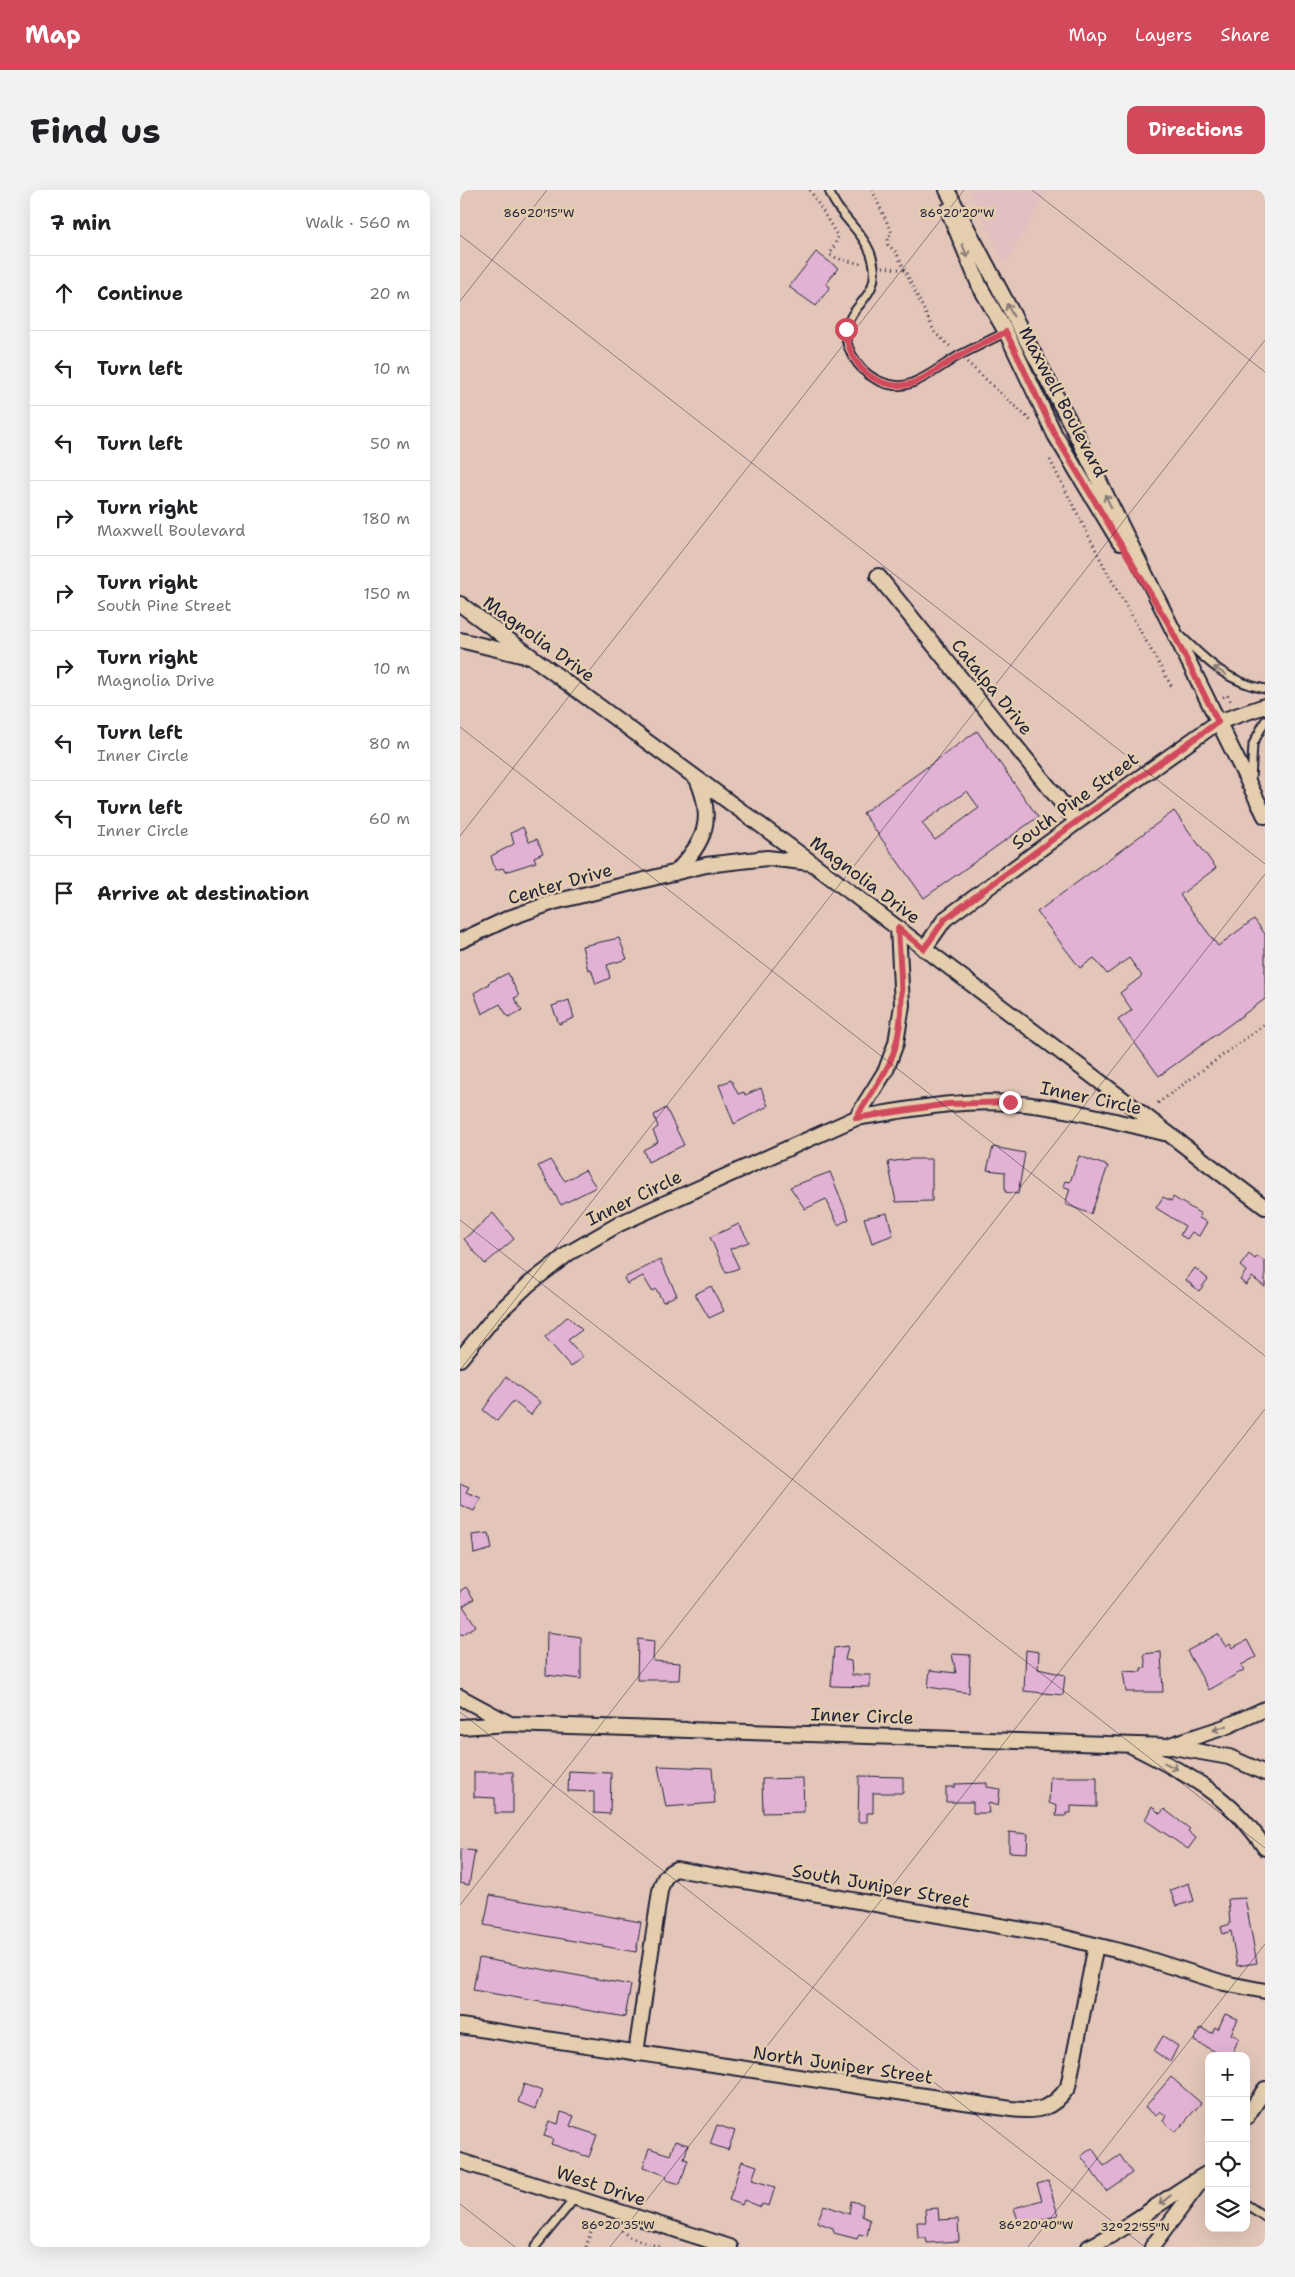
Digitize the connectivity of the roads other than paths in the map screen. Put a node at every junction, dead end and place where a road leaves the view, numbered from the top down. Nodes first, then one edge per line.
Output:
1 (829, 190) edge
2 (940, 190) edge
3 (946, 190) edge
4 (1006, 332) junction
5 (878, 576) dead end
6 (461, 605) edge
7 (1168, 623) junction
8 (460, 640) edge
9 (536, 659) junction
10 (1265, 689) edge
11 (1265, 706) edge
12 (1218, 722) junction
13 (1265, 722) edge
14 (697, 778) junction
15 (1250, 786) junction
16 (1265, 816) edge
17 (1076, 822) junction
18 (812, 863) junction
19 (675, 874) junction
20 (898, 928) junction
21 (460, 941) edge
22 (924, 949) junction
23 (856, 1118) junction
24 (1169, 1134) junction
25 (1265, 1207) edge
26 (460, 1359) edge
27 (460, 1697) edge
28 (1265, 1709) edge
29 (510, 1724) junction
30 (460, 1727) edge
31 (1127, 1744) junction
32 (1167, 1746) junction
33 (1265, 1773) edge
34 (1265, 1848) edge
35 (1096, 1945) junction
36 (1265, 1991) edge
37 (460, 2026) edge
38 (636, 2053) junction
39 (1265, 2089) edge
40 (1250, 2112) edge
41 (460, 2161) edge
42 (1205, 2176) edge
43 (1205, 2178) edge
44 (575, 2198) junction
45 (1250, 2207) edge
46 (1265, 2217) edge
47 (724, 2246) edge
48 (535, 2247) edge
49 (1089, 2247) edge
50 (1152, 2247) edge

1 - 4 lane
2 -> 4 street, Maxwell Boulevard
7 -> 3 street, Maxwell Boulevard
4 - 7 street, Maxwell Boulevard
5 - 17 street, Catalpa Drive
6 - 9 street, Magnolia Drive
10 -> 7 lane
7 - 12 street, Maxwell Boulevard
8 - 9 street
9 - 14 street, Magnolia Drive
11 - 12 street, South Pine Street
12 - 15 street, Maxwell Boulevard
12 - 17 street, South Pine Street
13 - 15 lane
14 - 18 street, Magnolia Drive
14 - 19 street
15 - 16 street, Maxwell Boulevard
17 - 22 street, South Pine Street
18 - 19 street, Center Drive
18 - 20 street, Magnolia Drive
19 - 21 street, Center Drive
20 - 22 street, Magnolia Drive
20 - 23 street
22 - 24 street, Magnolia Drive
23 - 24 street, Inner Circle
23 - 26 street, Inner Circle
24 - 25 street, Magnolia Drive
27 - 29 street, Inner Circle
28 -> 32 street
29 - 30 street
29 - 31 street, Inner Circle
31 - 32 street, Inner Circle
31 -> 34 street
32 - 33 street, Inner Circle
35 - 36 street, South Juniper Street
35 - 38 street, North Juniper Street
35 - 38 street, South Juniper Street
37 - 38 street, North Juniper Street
39 - 40 street
41 - 44 street, West Drive
42 -> 49 street
43 - 50 street
44 - 47 street, West Drive
44 - 48 lane
45 - 46 lane

